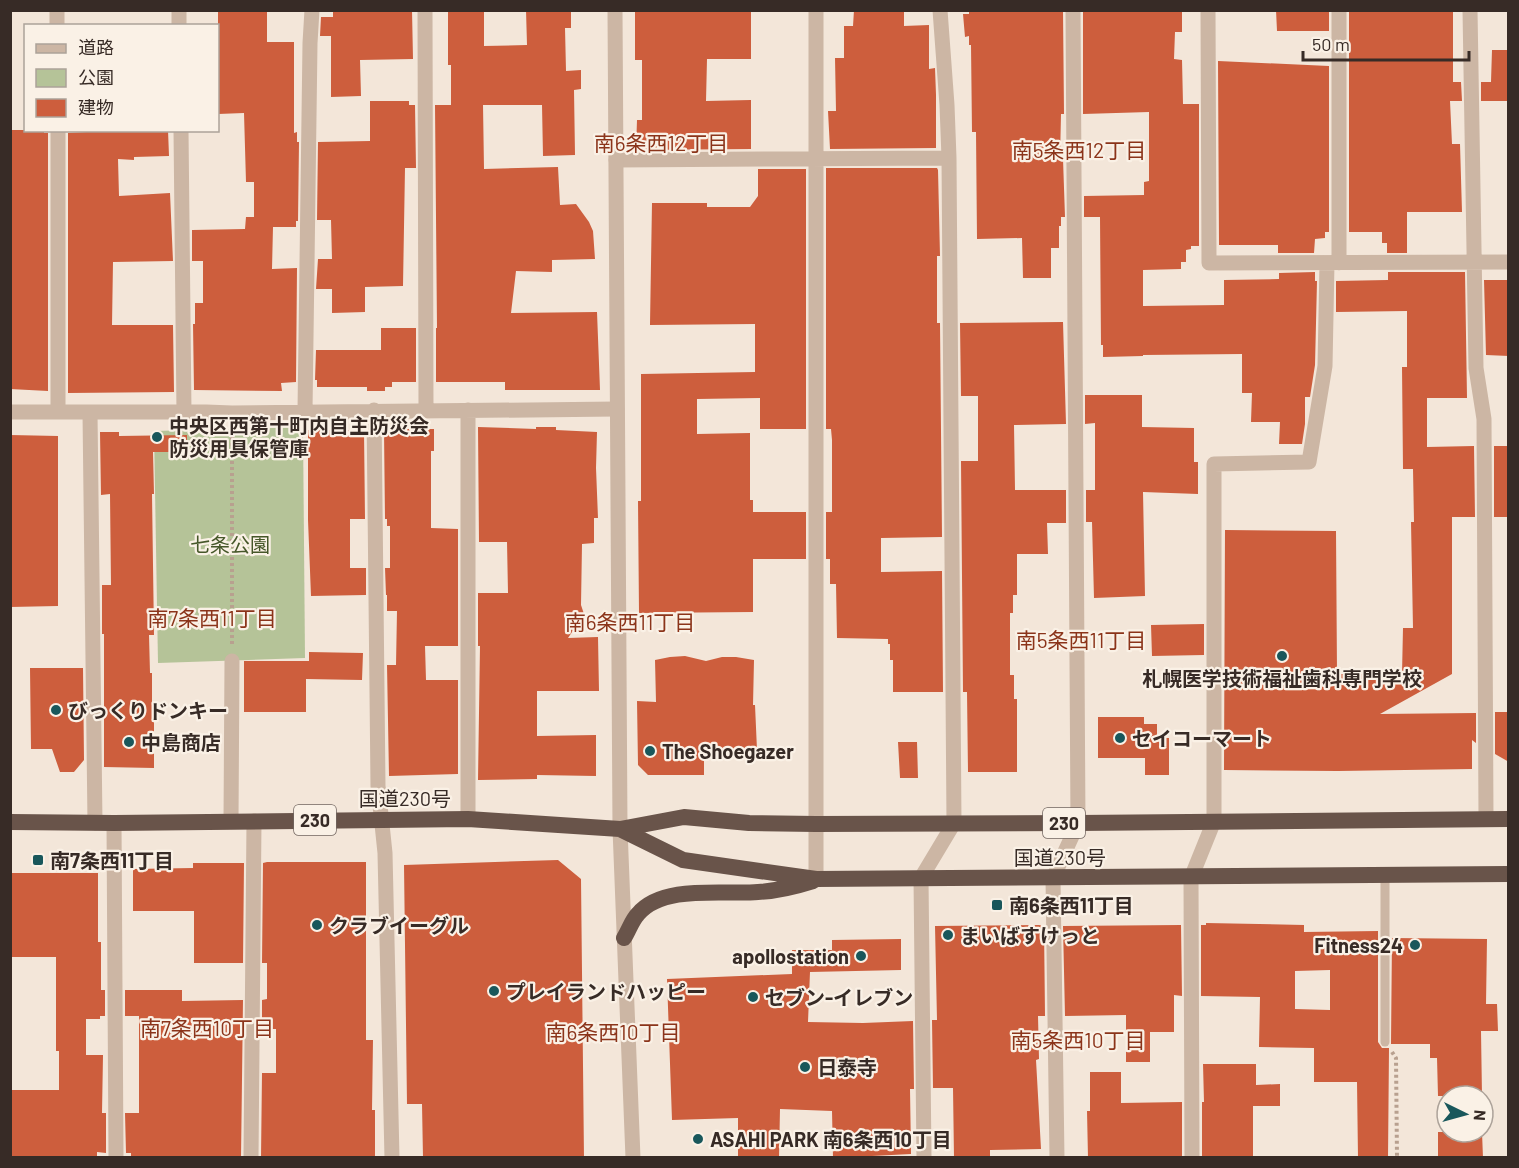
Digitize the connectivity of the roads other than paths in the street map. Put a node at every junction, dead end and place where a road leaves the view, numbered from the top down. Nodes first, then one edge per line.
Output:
1 (312, 10) edge
2 (425, 10) edge
3 (615, 10) edge
4 (816, 10) edge
5 (940, 10) edge
6 (1073, 10) edge
7 (1208, 10) edge
8 (1339, 10) edge
9 (1470, 10) edge
10 (58, 132) edge
11 (181, 132) edge
12 (949, 158) junction
13 (816, 159) junction
14 (616, 160) junction
15 (1475, 262) junction
16 (1509, 262) edge
17 (1333, 263) junction
18 (618, 409) junction
19 (426, 410) junction
20 (468, 410) junction
21 (305, 411) junction
22 (375, 411) junction
23 (10, 412) edge
24 (58, 412) junction
25 (184, 412) junction
26 (90, 413) junction
27 (231, 661) road end
28 (381, 819) junction
29 (468, 819) junction
30 (1486, 819) junction
31 (1509, 819) edge
32 (254, 820) junction
33 (231, 821) junction
34 (1214, 821) junction
35 (10, 822) edge
36 (95, 824) junction
37 (114, 824) junction
38 (816, 824) junction
39 (954, 824) junction
40 (1078, 824) junction
41 (620, 830) junction
42 (1509, 874) edge
43 (1385, 876) junction
44 (921, 878) junction
45 (1053, 878) junction
46 (1191, 878) junction
47 (816, 879) junction
48 (624, 938) junction
49 (1385, 1042) road end
50 (116, 1158) edge
51 (250, 1158) edge
52 (392, 1158) edge
53 (633, 1158) edge
54 (924, 1158) edge
55 (1057, 1158) edge
56 (1192, 1158) edge

1 - 21 street
2 - 19 street
3 - 14 street
4 - 13 street
5 - 12 street
6 - 40 street
7 - 17 street
8 - 17 street
9 - 15 street
10 - 24 street
11 - 25 street
12 - 13 street
12 - 39 street
13 - 14 street
13 - 38 street
14 - 18 street
15 - 16 street
15 - 17 street
15 - 30 street
17 - 34 street
18 - 20 street
18 - 41 street
19 - 20 street
19 - 22 street
20 - 29 street
21 - 22 street
21 - 25 street
22 - 28 street
23 - 24 street
24 - 26 street
25 - 26 street
26 - 36 street
27 - 33 street
28 - 29 highway, 国道230号 / 230
28 - 32 highway, 国道230号 / 230
28 - 52 street
29 - 41 highway, 国道230号 / 230
30 - 31 highway, 国道230号 / 230
30 - 34 highway, 国道230号 / 230
32 - 33 highway, 国道230号 / 230
32 - 51 street
33 - 37 highway, 国道230号 / 230
34 - 40 highway, 国道230号 / 230
34 - 46 street
35 - 36 highway, 国道230号 / 230
36 - 37 highway, 国道230号 / 230
37 - 50 street
38 - 39 highway, 国道230号 / 230
38 - 41 highway, 国道230号 / 230
38 - 47 street
39 - 40 highway, 国道230号 / 230
39 - 44 street
40 - 45 street
41 - 47 highway, 国道230号 / 230
41 - 48 street
42 - 43 highway, 国道230号 / 230
43 - 46 highway, 国道230号 / 230
43 - 49 lane
44 - 45 highway, 国道230号 / 230
44 - 47 highway, 国道230号 / 230
44 - 54 street
45 - 46 highway, 国道230号 / 230
45 - 55 street
46 - 56 street
47 - 48 highway
48 - 53 street

